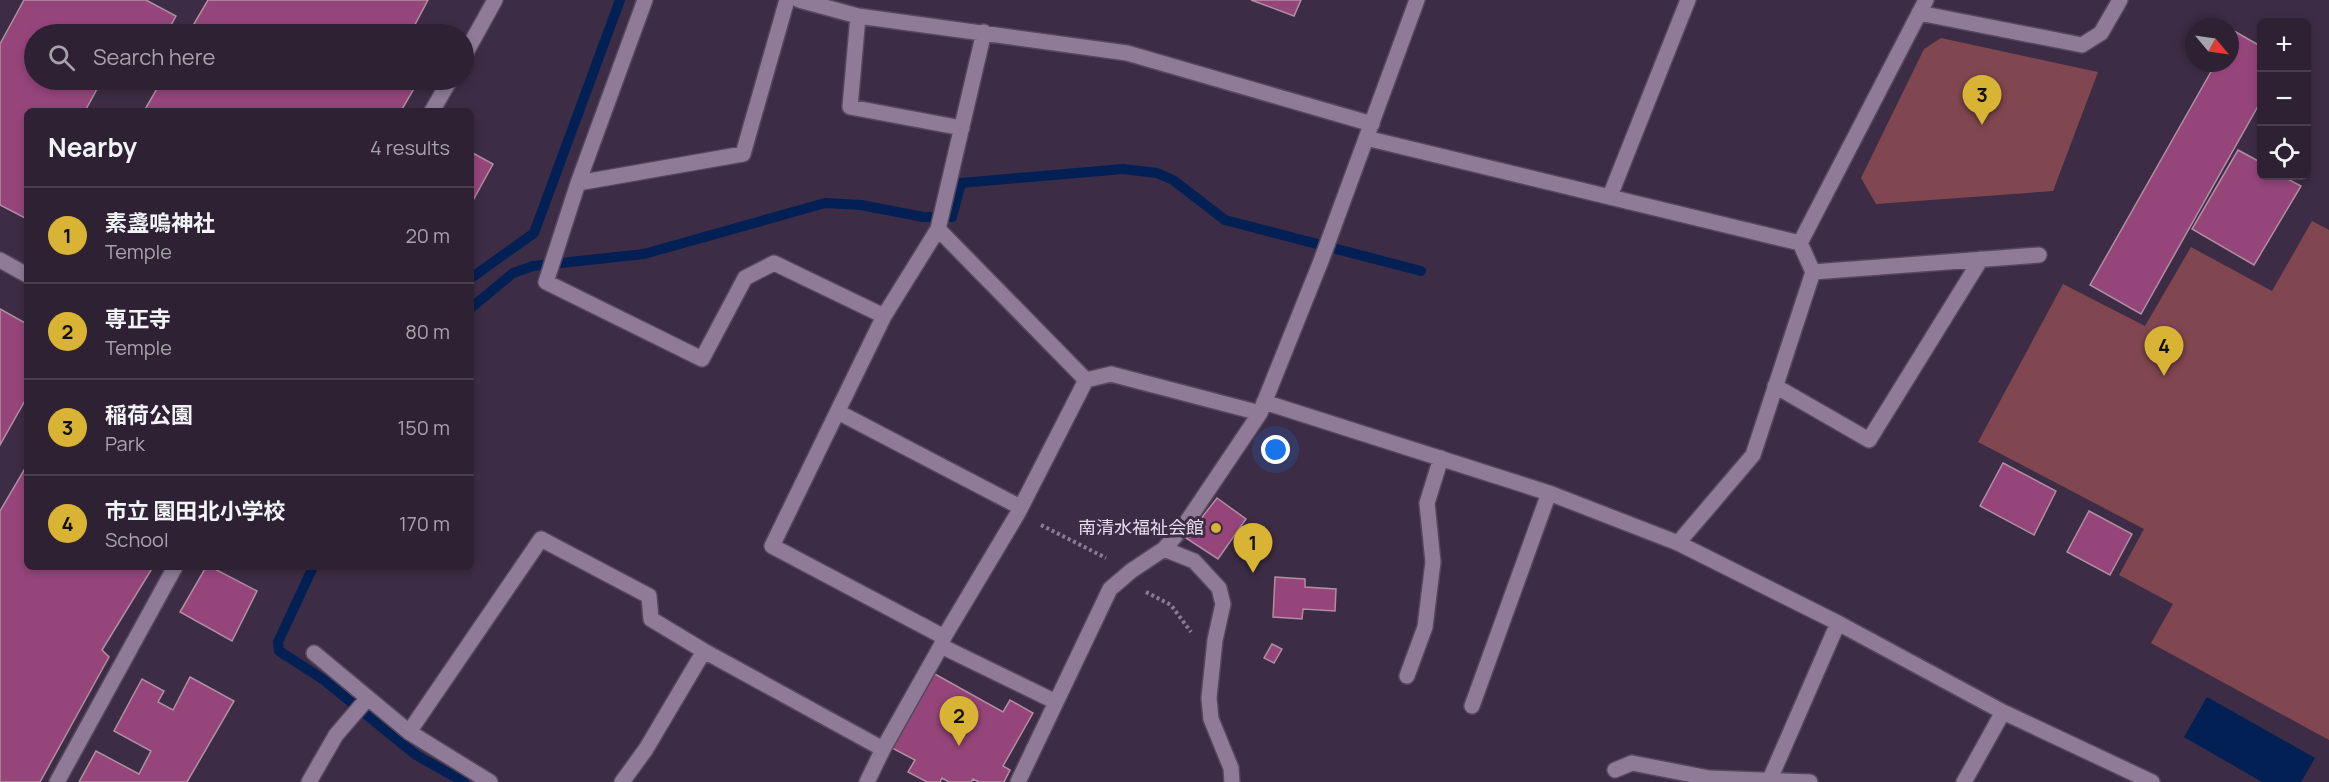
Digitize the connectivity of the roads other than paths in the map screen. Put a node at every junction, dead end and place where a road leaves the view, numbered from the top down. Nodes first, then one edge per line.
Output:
1 (495, 0) edge
2 (645, 0) edge
3 (787, 0) edge
4 (799, 0) edge
5 (1417, 0) edge
6 (1688, 0) edge
7 (2120, 0) edge
8 (1923, 6) edge
9 (858, 16) junction
10 (984, 32) junction
11 (474, 38) edge
12 (444, 90) edge
13 (434, 108) edge
14 (962, 128) junction
15 (1369, 131) junction
16 (578, 183) junction
17 (1610, 196) junction
18 (938, 229) junction
19 (1800, 243) junction
20 (2039, 255) dead end
21 (1981, 259) junction
22 (0, 260) edge
23 (1814, 272) junction
24 (24, 273) edge
25 (884, 316) junction
26 (1086, 380) junction
27 (1775, 386) junction
28 (1262, 408) junction
29 (838, 412) junction
30 (1441, 458) junction
31 (1549, 493) junction
32 (1019, 510) junction
33 (1678, 543) junction
34 (1164, 549) junction
35 (173, 570) edge
36 (1838, 623) junction
37 (943, 641) junction
38 (704, 651) junction
39 (314, 653) dead end
40 (1407, 676) dead end
41 (365, 701) junction
42 (1056, 702) junction
43 (1472, 706) dead end
44 (2003, 712) junction
45 (409, 732) junction
46 (883, 749) junction
47 (1615, 770) dead end
48 (1770, 779) junction
49 (1708, 780) edge
50 (485, 781) edge
51 (57, 782) edge
52 (309, 782) edge
53 (622, 782) edge
54 (867, 782) edge
55 (1018, 782) edge
56 (1232, 782) edge
57 (1810, 782) edge
58 (1964, 782) edge
59 (2152, 782) edge

1 - 11 street
2 - 16 street
3 - 16 street
4 - 9 street
5 - 15 street
6 - 17 street
7 - 8 street
8 - 19 street
9 - 10 street
9 - 14 street
10 - 14 street
10 - 15 street
12 - 13 street
14 - 18 street
15 - 17 street
15 - 28 street
16 - 25 street
17 - 19 street
18 - 25 street
18 - 26 street
19 - 23 street
20 - 21 street
21 - 23 street
21 - 27 street
22 - 24 street
23 - 27 street
25 - 29 street
26 - 28 street
26 - 32 street
27 - 33 street
28 - 30 street
28 - 34 street
29 - 32 street
29 - 37 street
30 - 31 street
30 - 40 street
31 - 33 street
31 - 43 street
32 - 37 street
33 - 36 street
34 - 42 street
34 - 56 street
35 - 51 street
36 - 44 street
36 - 48 street
37 - 42 street
37 - 46 street
38 - 45 street
38 - 46 street
38 - 53 street
39 - 41 street
41 - 45 street
41 - 52 street
42 - 55 street
44 - 58 street
44 - 59 street
45 - 50 street
46 - 54 street
47 - 49 street
48 - 49 street
48 - 57 street

